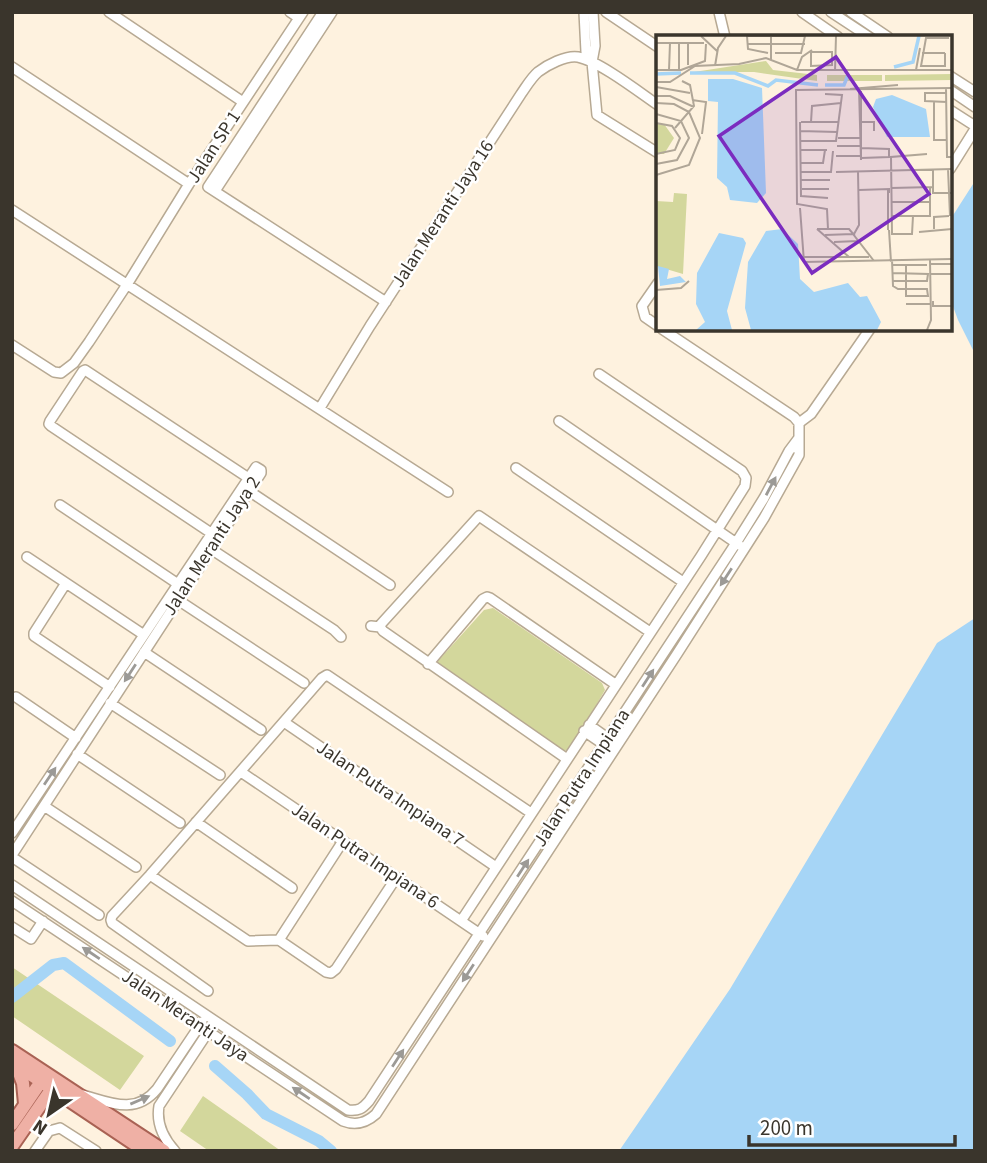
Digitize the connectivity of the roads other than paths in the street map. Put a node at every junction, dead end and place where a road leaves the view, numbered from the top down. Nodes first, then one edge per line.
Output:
1 (108, 12) edge
2 (290, 12) edge
3 (323, 12) edge
4 (332, 12) edge
5 (584, 12) edge
6 (593, 12) edge
7 (606, 12) edge
8 (719, 12) edge
9 (802, 12) edge
10 (831, 12) edge
11 (851, 12) edge
12 (301, 15) edge
13 (725, 35) edge
14 (835, 35) edge
15 (866, 35) edge
16 (885, 35) edge
17 (656, 46) edge
18 (592, 62) junction
19 (12, 68) edge
20 (952, 77) edge
21 (952, 91) edge
22 (975, 92) edge
23 (243, 102) junction
24 (656, 104) edge
25 (975, 107) edge
26 (952, 111) edge
27 (975, 128) edge
28 (656, 152) edge
29 (952, 166) edge
30 (189, 184) junction
31 (212, 189) junction
32 (12, 210) edge
33 (128, 283) junction
34 (656, 286) edge
35 (386, 302) junction
36 (656, 325) edge
37 (665, 331) edge
38 (869, 331) edge
39 (12, 345) edge
40 (599, 374) dead end
41 (320, 408) junction
42 (559, 421) dead end
43 (799, 423) junction
44 (798, 439) junction
45 (516, 468) dead end
46 (247, 477) junction
47 (249, 491) junction
48 (448, 492) dead end
49 (60, 505) dead end
50 (717, 529) junction
51 (211, 533) junction
52 (740, 546) junction
53 (211, 549) junction
54 (27, 557) dead end
55 (683, 582) junction
56 (66, 583) junction
57 (178, 584) junction
58 (390, 585) dead end
59 (177, 600) junction
60 (157, 624) junction
61 (650, 632) junction
62 (337, 633) dead end
63 (144, 635) junction
64 (144, 652) junction
65 (428, 664) junction
66 (304, 683) dead end
67 (615, 684) junction
68 (110, 687) junction
69 (16, 697) dead end
70 (110, 703) junction
71 (284, 722) junction
72 (91, 725) junction
73 (587, 728) junction
74 (261, 730) dead end
75 (76, 738) junction
76 (606, 741) junction
77 (615, 748) junction
78 (77, 754) junction
79 (567, 758) junction
80 (241, 772) junction
81 (220, 775) dead end
82 (44, 806) junction
83 (531, 813) junction
84 (21, 820) junction
85 (196, 822) junction
86 (180, 823) dead end
87 (30, 826) junction
88 (12, 833) edge
89 (343, 841) junction
90 (12, 856) edge
91 (136, 867) dead end
92 (496, 867) junction
93 (150, 875) junction
94 (396, 878) junction
95 (12, 884) edge
96 (292, 888) dead end
97 (12, 901) edge
98 (99, 915) dead end
99 (43, 921) junction
100 (461, 921) junction
101 (12, 927) edge
102 (480, 933) junction
103 (279, 940) junction
104 (489, 940) junction
105 (208, 991) dead end
106 (211, 1019) junction
107 (204, 1028) junction
108 (12, 1051) edge
109 (14, 1063) edge
110 (49, 1081) junction
111 (75, 1098) junction
112 (31, 1108) junction
113 (356, 1110) joint
114 (360, 1123) joint
115 (12, 1124) edge
116 (12, 1146) edge
117 (92, 1150) edge
118 (36, 1151) edge
119 (145, 1151) edge
120 (164, 1151) edge
121 (175, 1151) edge

1 - 23 street
2 - 12 street
3 - 31 street
4 - 31 street
5 - 18 street
6 - 18 street
7 - 17 street
8 - 13 street
9 - 14 street
10 - 15 street
11 - 16 street
12 - 23 street, Jalan SP 1
18 - 24 street
18 - 28 street
18 - 35 street, Jalan Meranti Jaya 16
19 - 30 street
20 - 22 street
21 - 25 street
23 - 30 street, Jalan SP 1
26 - 27 street
27 - 29 street
30 - 33 street, Jalan SP 1
31 - 35 street
32 - 33 street
33 - 39 street, Jalan SP 1
33 - 41 street
34 - 36 street
35 - 41 street, Jalan Meranti Jaya 16
37 - 43 street
38 - 43 street
40 - 50 street
41 - 48 street
42 - 50 street
43 - 44 street
52 -> 44 street, Jalan Putra Impiana
44 - 52 street, Jalan Putra Impiana
45 - 55 street
46 - 47 street, Jalan Meranti Jaya 2
46 - 51 street, Jalan Meranti Jaya 2
46 - 51 street
47 - 53 street, Jalan Meranti Jaya 2
47 - 58 street
49 - 57 street
50 - 52 street
50 - 55 street
51 - 57 street, Jalan Meranti Jaya 2
76 -> 52 street, Jalan Putra Impiana
52 -> 77 street, Jalan Putra Impiana
53 - 59 street, Jalan Meranti Jaya 2
53 - 62 street
54 - 56 street
55 - 61 street
56 - 63 street
56 - 68 street
57 - 60 street, Jalan Meranti Jaya 2
59 - 60 street, Jalan Meranti Jaya 2
59 - 66 street
60 - 63 street, Jalan Meranti Jaya 2
60 - 64 street, Jalan Meranti Jaya 2
61 - 65 street
61 - 67 street
63 - 68 street, Jalan Meranti Jaya 2
64 -> 70 street, Jalan Meranti Jaya 2
64 - 74 street
65 - 67 street
65 - 79 street
67 - 73 street
68 - 72 street, Jalan Meranti Jaya 2
69 - 75 street
70 - 72 street, Jalan Meranti Jaya 2
70 - 81 street
71 - 80 street
71 - 83 street
71 - 92 street, Jalan Putra Impiana 7
72 - 75 street, Jalan Meranti Jaya 2
72 - 78 street, Jalan Meranti Jaya 2
73 - 76 street
73 - 79 street
84 -> 75 street, Jalan Meranti Jaya 2
76 - 77 street
102 -> 76 street, Jalan Putra Impiana
77 - 104 street, Jalan Putra Impiana
78 - 82 street, Jalan Meranti Jaya 2
78 - 86 street
79 - 83 street
80 - 85 street
80 - 89 street, Jalan Putra Impiana 6
82 - 87 street, Jalan Meranti Jaya 2
82 - 91 street
83 - 92 street
84 - 87 street
84 - 88 street, Jalan Meranti Jaya 2
85 - 93 street
85 - 96 street
87 - 90 street, Jalan Meranti Jaya 2
89 - 94 street, Jalan Putra Impiana 6
89 - 103 street
90 - 98 street
92 - 100 street
93 - 103 street
93 - 105 street
94 - 100 street, Jalan Putra Impiana 6
94 - 103 street
95 - 106 street, Jalan Meranti Jaya
97 - 99 street, Jalan Meranti Jaya
99 - 101 street
107 -> 99 street, Jalan Meranti Jaya
100 - 102 street, Jalan Putra Impiana 6
102 - 104 street, Jalan Putra Impiana 6
113 -> 102 street, Jalan Putra Impiana
104 -> 114 street, Jalan Putra Impiana
106 - 107 street
106 - 113 street, Jalan Meranti Jaya
111 -> 107 street
114 -> 107 street, Jalan Meranti Jaya
107 - 121 street
108 - 110 main road
109 - 110 main road
109 - 112 main road
110 - 111 main road
110 - 112 main road
111 - 112 main road
111 - 119 main road
111 - 120 main road
112 - 115 main road
112 - 116 main road
117 - 118 street

